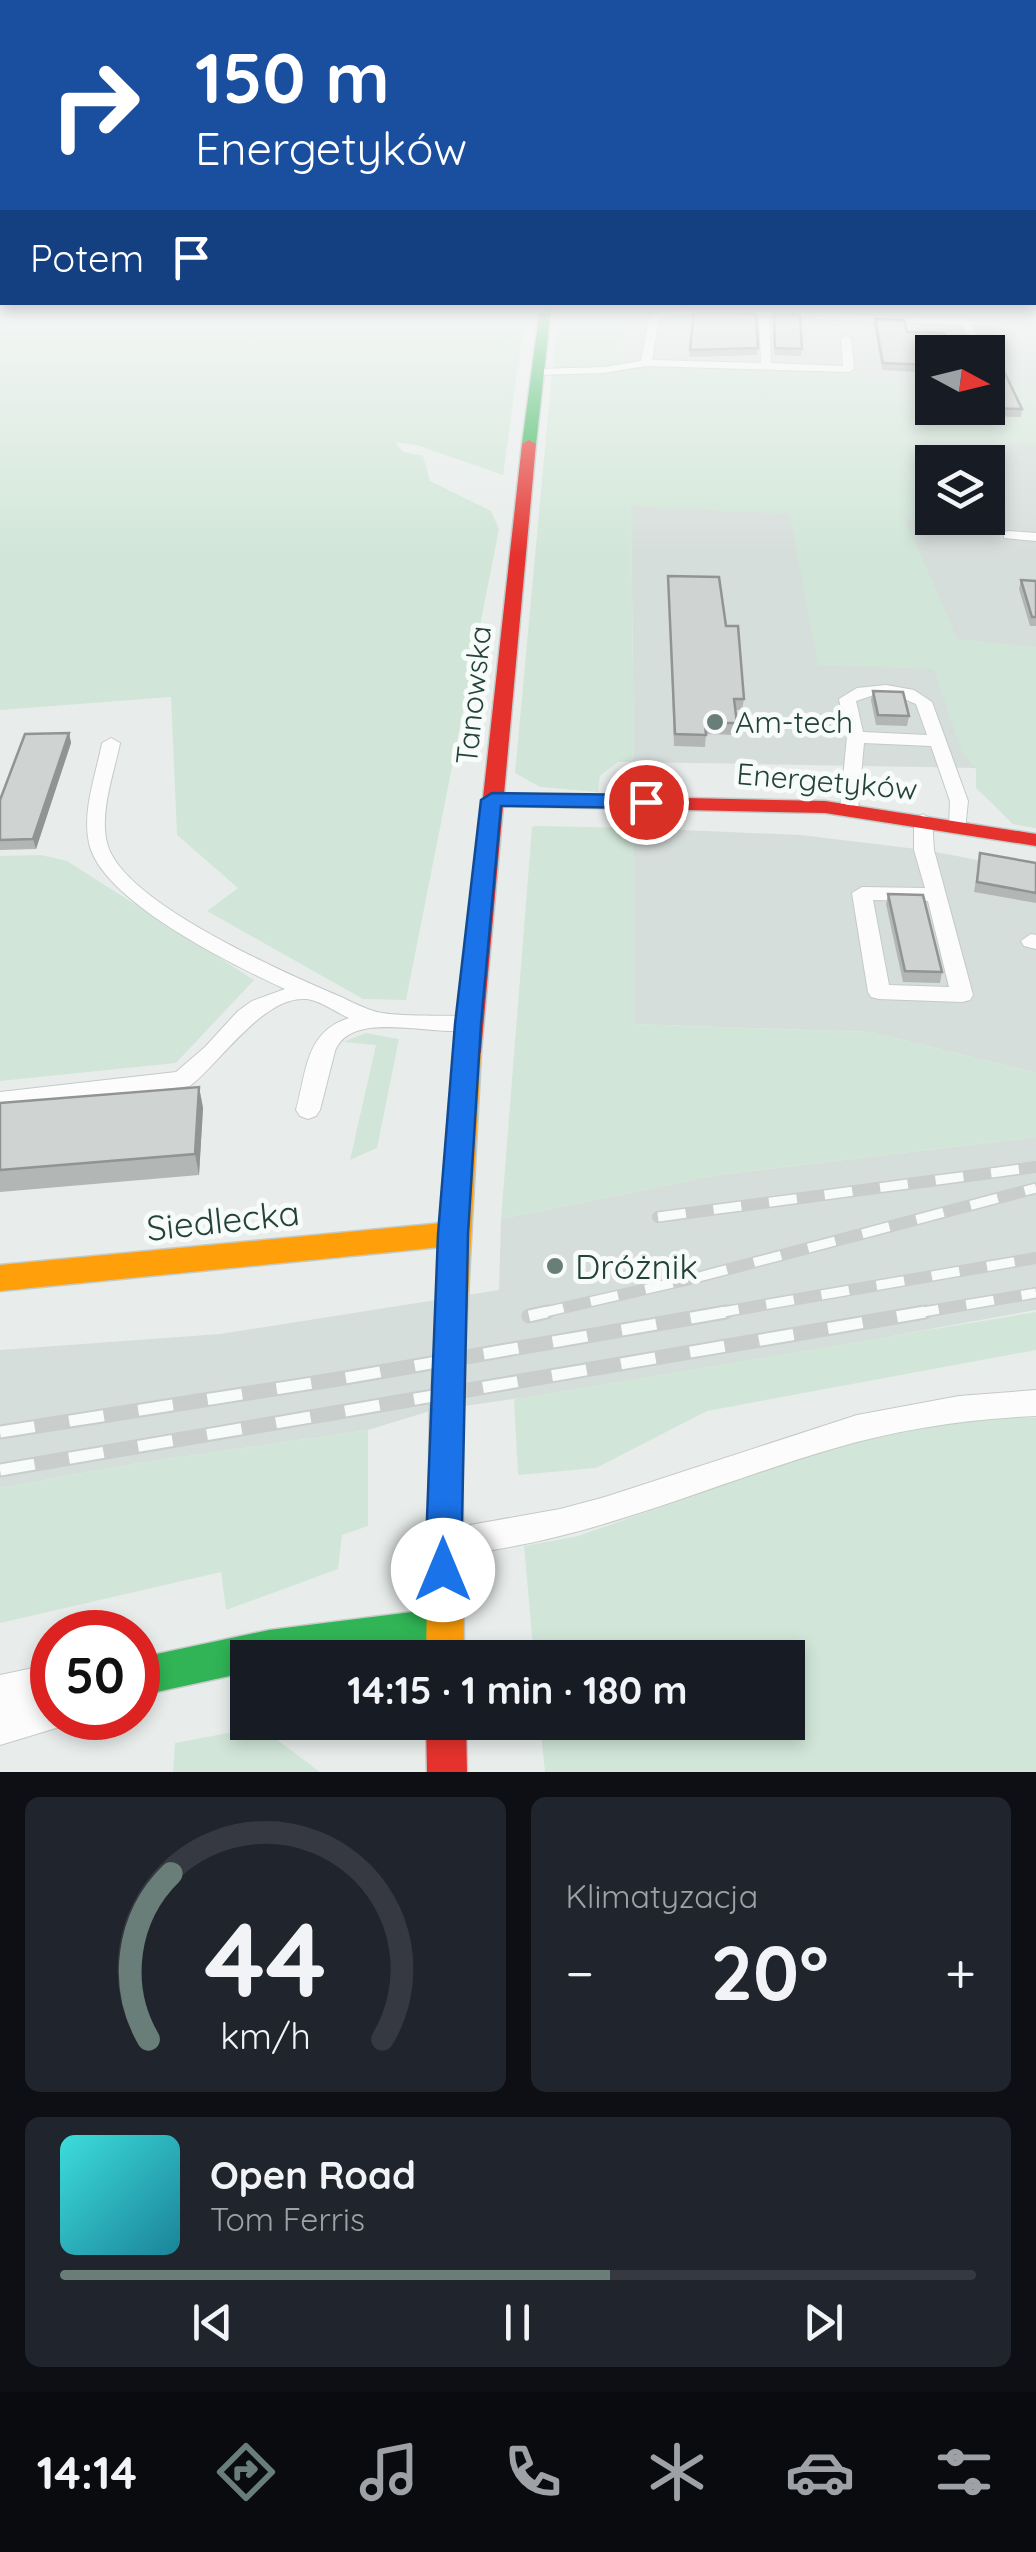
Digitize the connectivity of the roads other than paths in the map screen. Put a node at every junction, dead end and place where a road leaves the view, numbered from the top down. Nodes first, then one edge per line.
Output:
1 (536, 391) edge
2 (1009, 535) dead end
3 (1036, 536) edge
4 (856, 738) junction
5 (938, 741) junction
6 (111, 744) dead end
7 (492, 800) junction
8 (849, 809) junction
9 (923, 820) junction
10 (958, 826) junction
11 (1036, 840) edge
12 (937, 894) junction
13 (308, 992) junction
14 (380, 1021) junction
15 (468, 1024) junction
16 (0, 1101) edge
17 (308, 1110) dead end
18 (453, 1234) junction
19 (0, 1278) edge
20 (1036, 1403) edge
21 (442, 1540) junction
22 (444, 1628) junction
23 (444, 1640) edge
24 (160, 1672) edge
25 (30, 1703) edge
26 (0, 1710) edge
27 (446, 1740) edge
28 (447, 1772) edge

1 - 7 main road, Tanowska
2 - 3 lane
4 - 5 lane
4 - 5 lane
4 - 8 lane
5 - 10 lane
6 - 13 lane
7 - 8 main road, Energetyków
7 - 15 main road, Tanowska
8 - 9 main road, Energetyków
9 - 10 main road, Energetyków
9 - 12 lane
10 - 11 main road, Energetyków
12 - 12 lane
13 - 14 lane
13 - 16 lane
14 - 15 lane
14 - 17 lane
15 - 18 main road, Tanowska
18 - 19 main road, Siedlecka
18 - 21 main road, Tanowska
20 - 21 lane
21 - 22 main road, Tanowska
22 - 23 main road, Tanowska
22 - 24 main road
25 - 26 street
27 - 28 main road

